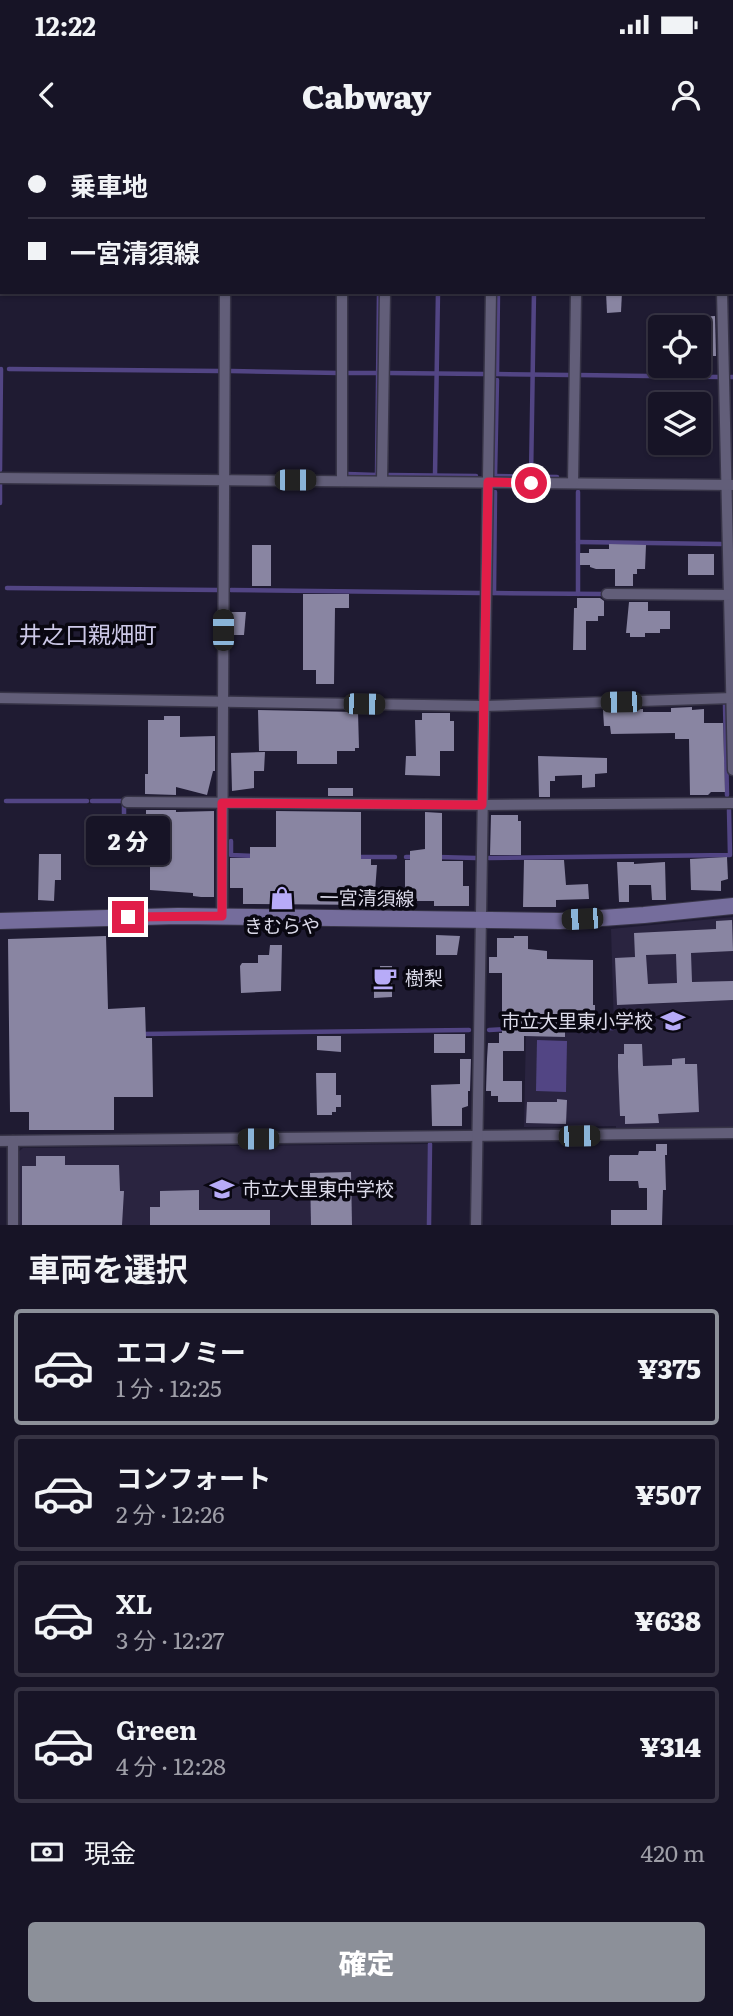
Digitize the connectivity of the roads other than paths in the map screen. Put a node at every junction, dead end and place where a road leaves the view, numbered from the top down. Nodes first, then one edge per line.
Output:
1 (225, 294) edge
2 (342, 294) edge
3 (385, 294) edge
4 (491, 294) edge
5 (576, 294) edge
6 (722, 294) edge
7 (0, 478) edge
8 (224, 480) junction
9 (342, 481) junction
10 (382, 481) junction
11 (488, 482) junction
12 (573, 483) junction
13 (730, 485) edge
14 (607, 594) dead end
15 (731, 595) edge
16 (0, 698) edge
17 (732, 698) edge
18 (223, 701) junction
19 (484, 706) junction
20 (733, 770) edge
21 (127, 802) dead end
22 (222, 803) junction
23 (733, 803) edge
24 (482, 805) junction
25 (733, 906) edge
26 (222, 916) junction
27 (0, 921) edge
28 (480, 921) junction
29 (733, 1133) edge
30 (477, 1137) junction
31 (0, 1141) edge
32 (13, 1141) junction
33 (13, 1225) edge
34 (476, 1225) edge

1 - 8 street
2 - 9 street
3 - 10 street
4 - 11 street
5 - 12 street
6 - 13 street
7 - 8 street
8 - 9 street
8 - 18 street
9 - 10 street
10 - 11 street
11 - 12 street
11 - 19 street
12 - 13 street
13 - 15 street
14 - 15 street
15 - 17 street
16 - 18 street
17 - 19 street
17 - 20 street
18 - 19 street
18 - 22 street
19 - 24 street
21 - 22 street
22 - 24 street
22 - 26 street
23 - 24 street
24 - 28 street
25 - 28 main road, 一宮清須線
26 - 27 main road, 一宮清須線
26 - 28 main road, 一宮清須線
28 - 30 street
29 - 30 street
30 - 32 street
30 - 34 street
31 - 32 street
32 - 33 street

